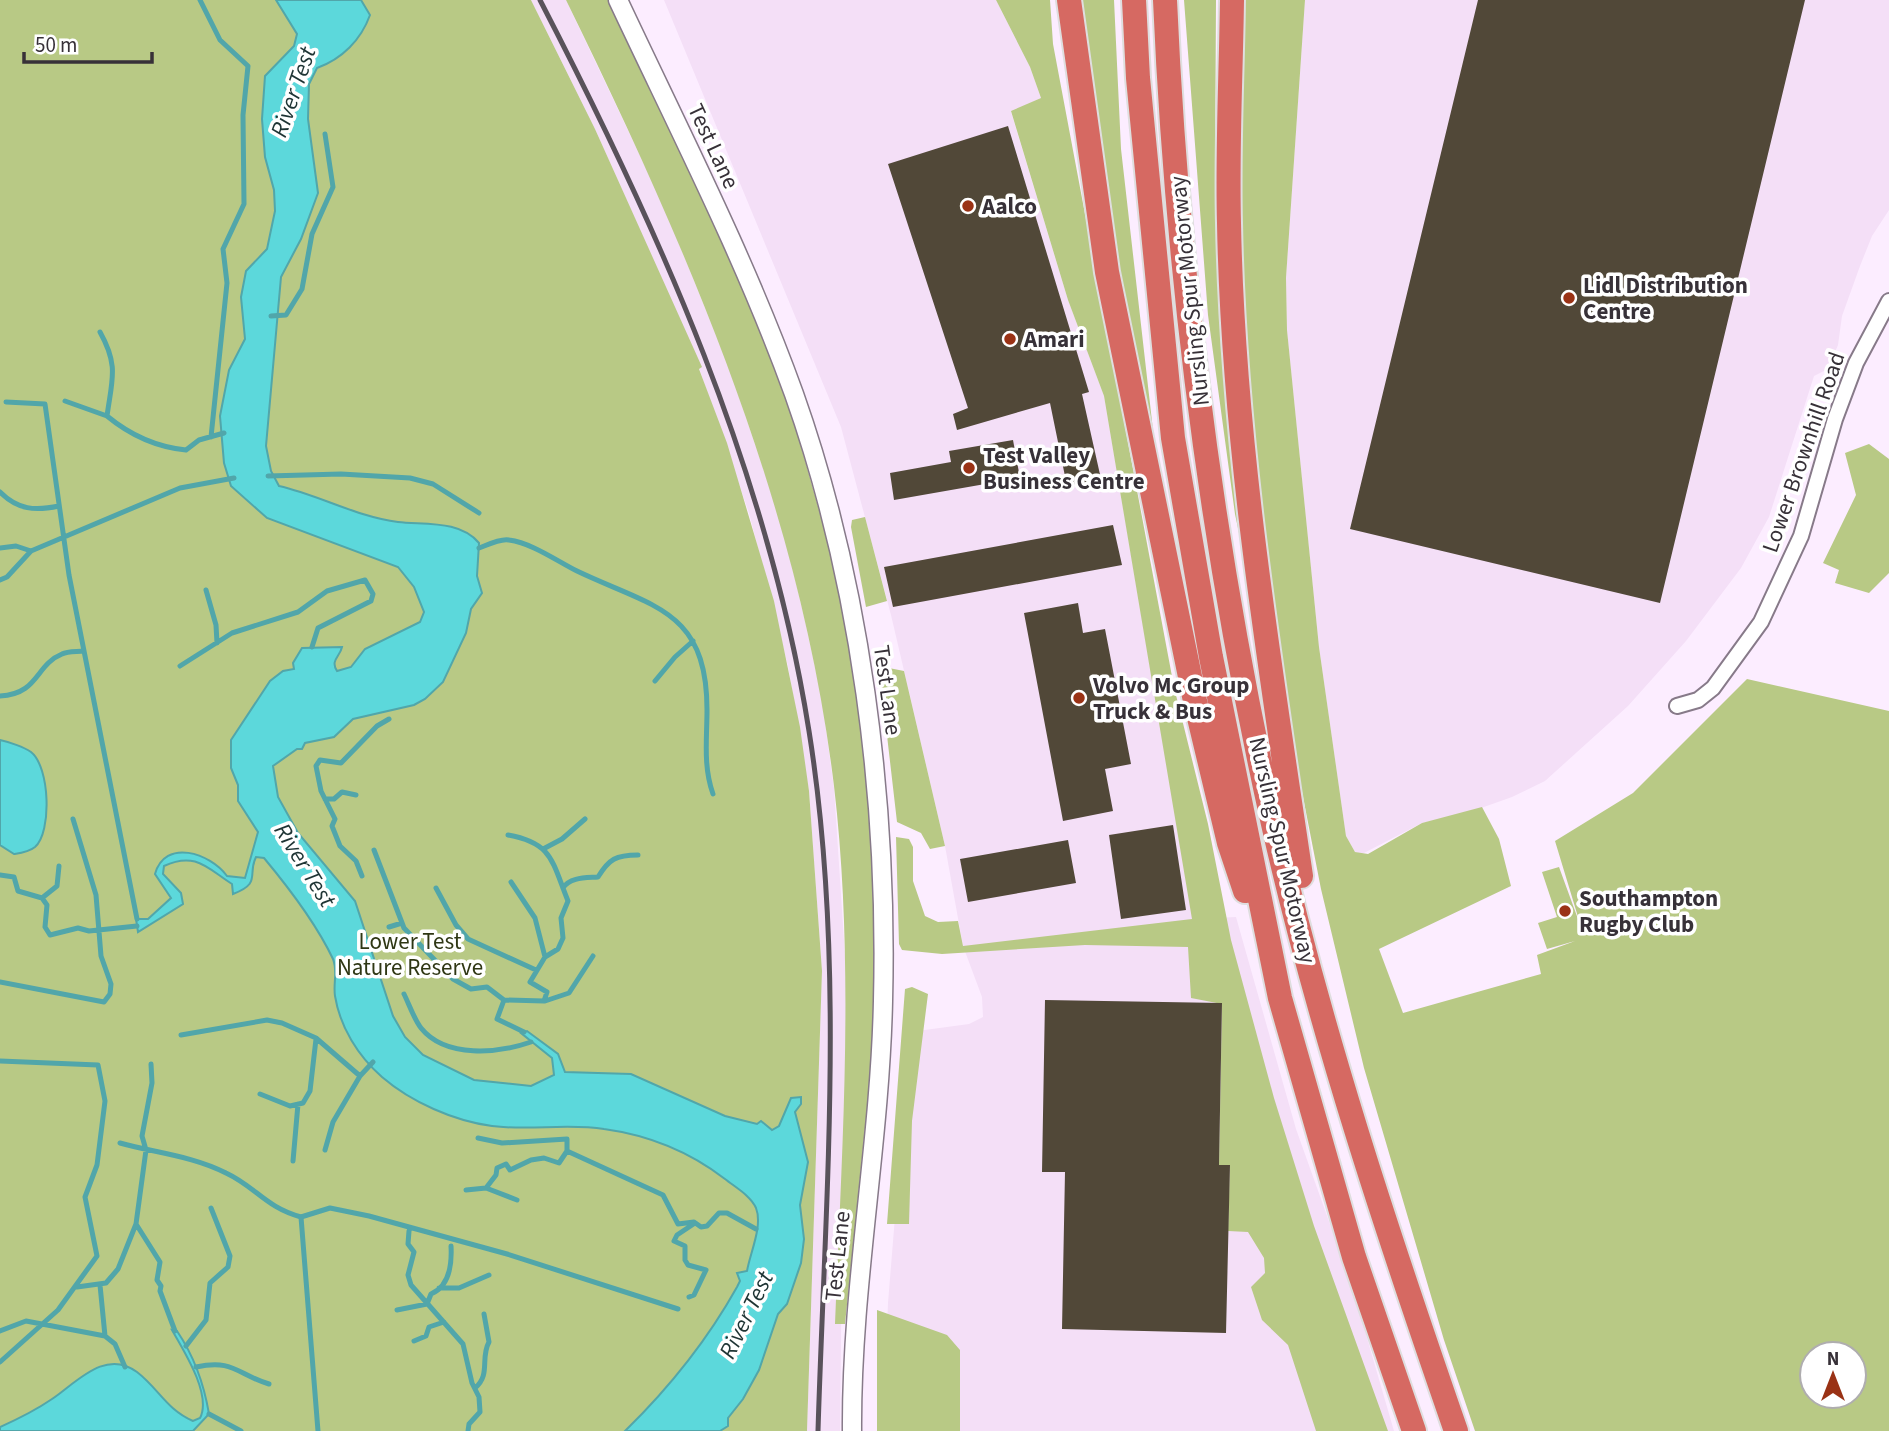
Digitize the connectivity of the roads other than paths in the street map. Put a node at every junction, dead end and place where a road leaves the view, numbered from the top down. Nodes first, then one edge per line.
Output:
1 (618, 0) edge
2 (1069, 0) edge
3 (1134, 0) edge
4 (1165, 0) edge
5 (1232, 0) edge
6 (1889, 301) edge
7 (1677, 706) dead end
8 (1318, 994) junction
9 (1280, 998) junction
10 (852, 1431) edge
11 (1414, 1431) edge
12 (1456, 1431) edge

1 - 10 street, Test Lane
2 - 9 highway
3 - 9 highway, Nursling Spur Motorway
4 - 8 highway, Nursling Spur Motorway
5 - 8 highway
6 - 7 street, Lower Brownhill Road
8 - 12 highway, Nursling Spur Motorway
9 - 11 highway, Nursling Spur Motorway

